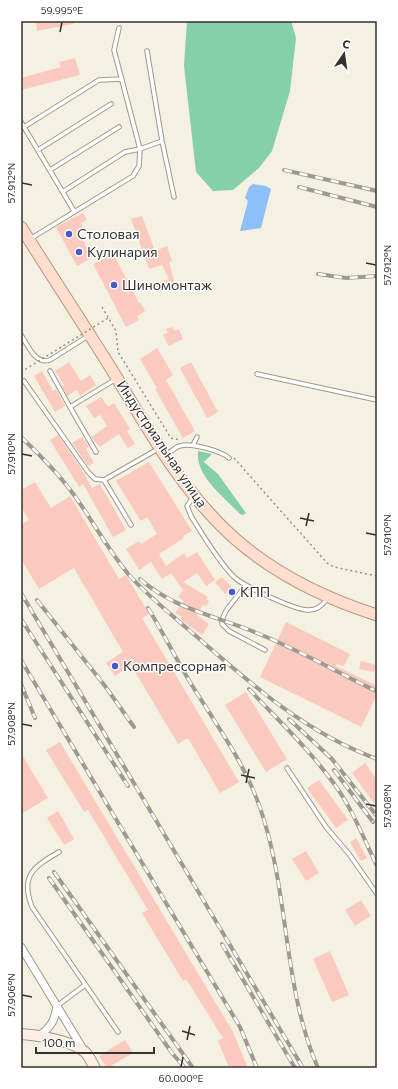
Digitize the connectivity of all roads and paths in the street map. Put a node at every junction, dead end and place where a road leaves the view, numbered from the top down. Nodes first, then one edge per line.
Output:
1 (119, 28) dead end
2 (147, 51) dead end
3 (122, 79) junction
4 (111, 104) dead end
5 (21, 122) edge
6 (24, 127) junction
7 (119, 127) dead end
8 (162, 141) junction
9 (140, 149) junction
10 (38, 150) junction
11 (50, 170) junction
12 (64, 191) junction
13 (174, 197) dead end
14 (74, 211) junction
15 (21, 227) edge
16 (29, 240) junction
17 (102, 307) dead end
18 (108, 318) junction
19 (21, 335) edge
20 (89, 335) junction
21 (50, 371) dead end
22 (21, 372) edge
23 (257, 374) dead end
24 (117, 378) junction
25 (24, 382) dead end
26 (377, 400) edge
27 (70, 407) junction
28 (197, 437) dead end
29 (193, 444) junction
30 (163, 451) junction
31 (96, 452) dead end
32 (230, 457) joint
33 (104, 480) junction
34 (194, 496) junction
35 (131, 525) dead end
36 (377, 576) edge
37 (245, 585) junction
38 (328, 598) junction
39 (377, 615) edge
40 (265, 650) dead end
41 (287, 768) dead end
42 (59, 852) dead end
43 (377, 894) edge
44 (21, 947) edge
45 (23, 957) edge
46 (85, 985) junction
47 (57, 1006) junction
48 (118, 1032) dead end
49 (21, 1034) edge
50 (40, 1035) junction
51 (84, 1052) junction
52 (95, 1068) edge

1 - 3 lane
2 - 8 lane
3 - 6 lane
3 - 9 lane
4 - 10 lane
5 - 6 lane
6 - 10 lane
7 - 11 lane
8 - 9 lane
8 - 13 lane
9 - 12 lane
9 - 14 lane
10 - 11 lane
11 - 12 lane
12 - 14 lane
14 - 16 lane
15 - 16 main road, Индустриальная улица
16 - 20 main road, Индустриальная улица
17 - 18 path
18 - 22 path, bridge
18 - 29 path
19 - 20 lane
20 - 24 main road, Индустриальная улица
21 - 27 lane
23 - 26 lane
24 - 27 lane
24 - 30 main road, Индустриальная улица
25 - 33 lane
27 - 31 lane
28 - 29 lane
29 - 30 lane
29 - 32 lane
30 - 33 lane
30 - 34 main road, Индустриальная улица
32 - 36 path
33 - 35 lane
34 - 37 lane
34 - 38 main road, Индустриальная улица
37 - 38 lane
37 - 40 lane
38 - 39 main road, Индустриальная улица
41 - 43 lane
42 - 46 lane
44 - 45 street
45 - 47 street
46 - 47 lane
46 - 48 lane
47 - 50 street
47 - 51 street
49 - 50 main road
50 - 51 main road
51 - 52 main road

